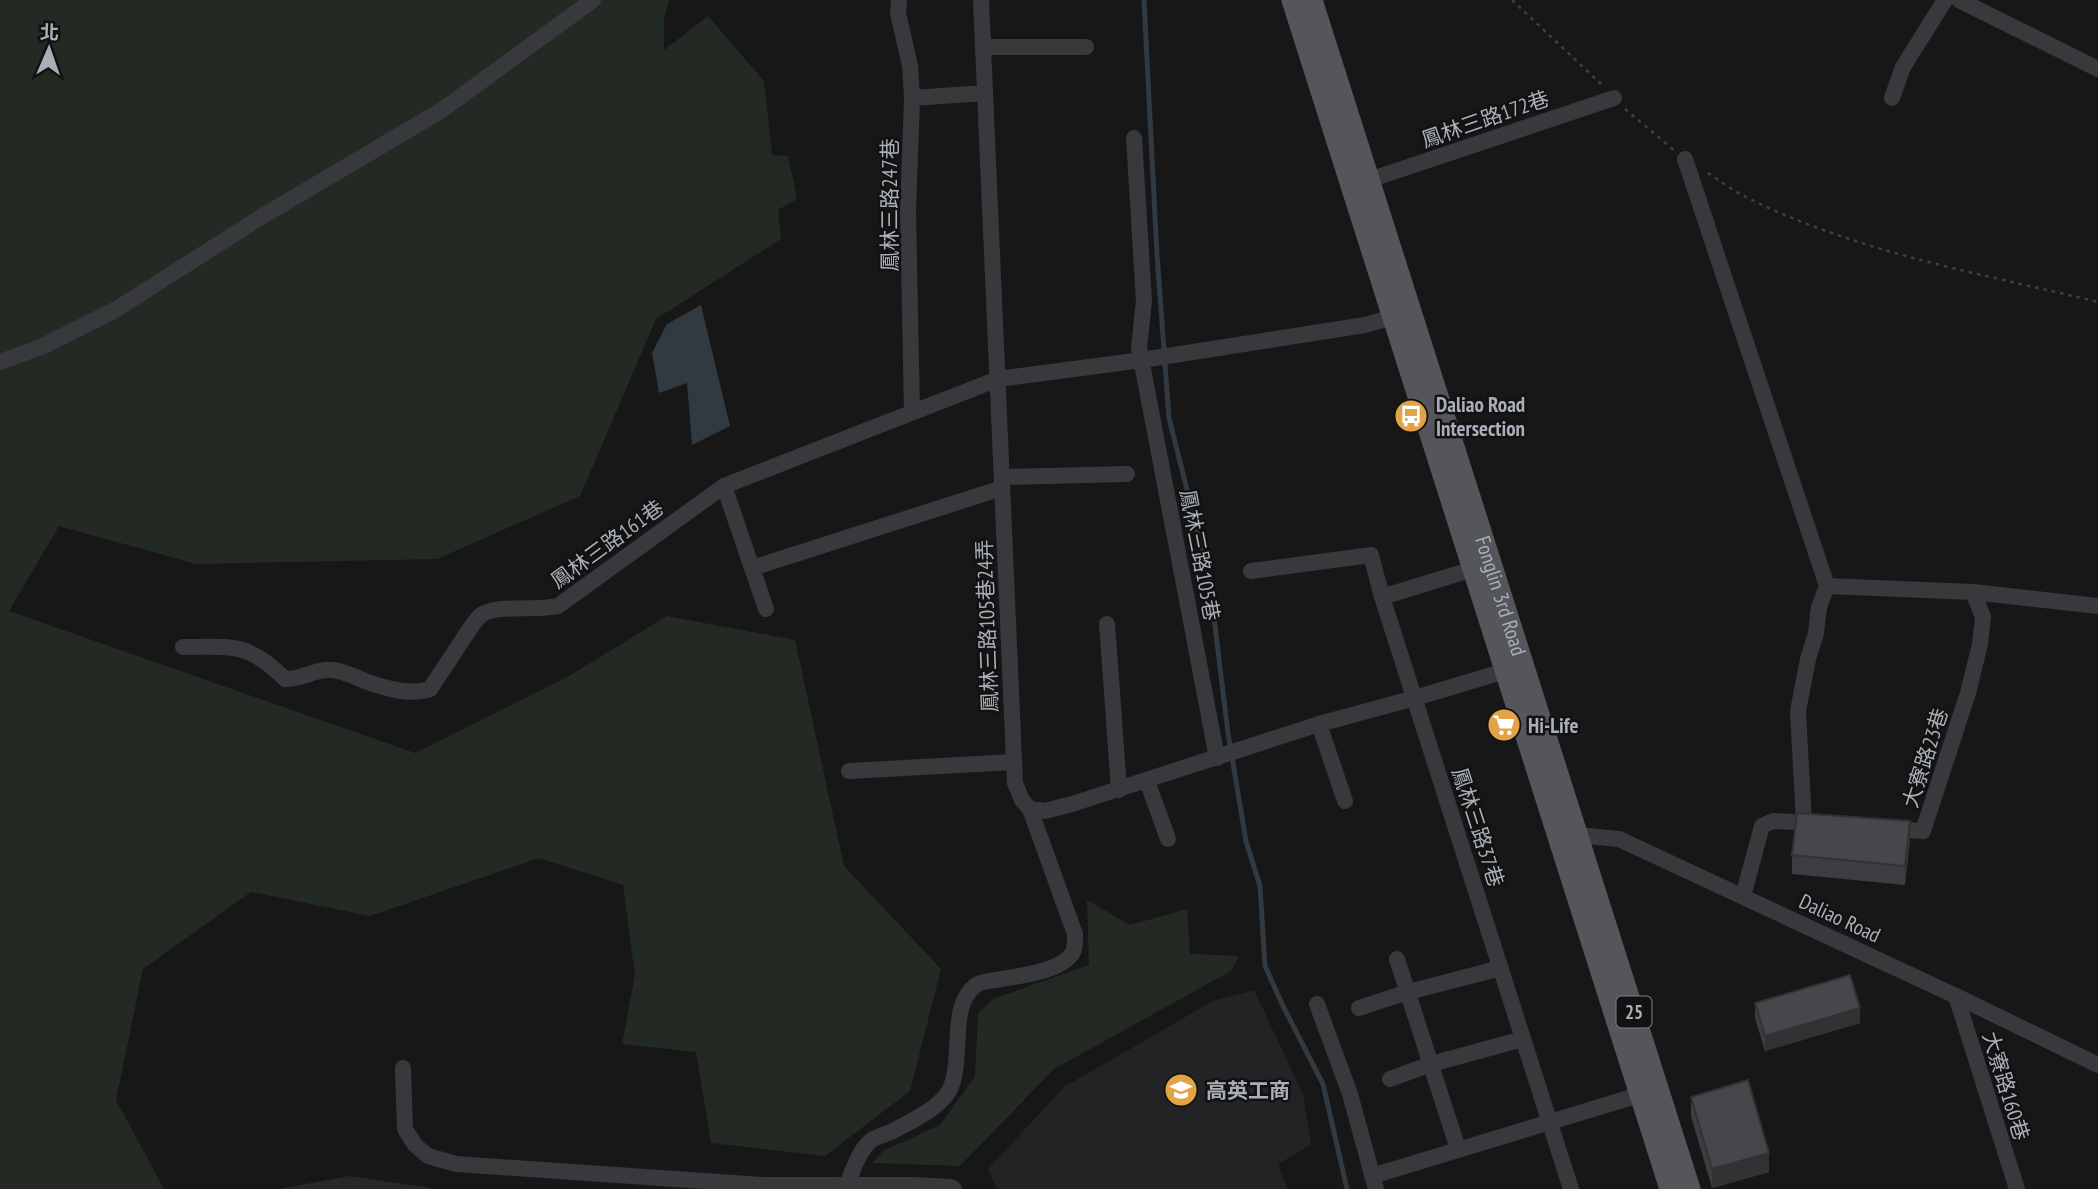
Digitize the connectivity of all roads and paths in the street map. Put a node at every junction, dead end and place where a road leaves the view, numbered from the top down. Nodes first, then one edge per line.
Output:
1 (593, 0) edge
2 (899, 0) edge
3 (981, 0) edge
4 (1292, 0) edge
5 (1312, 0) edge
6 (1512, 0) edge
7 (1945, 0) edge
8 (1959, 0) edge
9 (983, 47) junction
10 (1086, 47) dead end
11 (2098, 69) edge
12 (985, 93) junction
13 (912, 98) junction
14 (1614, 98) junction
15 (1892, 98) dead end
16 (1134, 138) dead end
17 (1685, 159) junction
18 (1369, 180) junction
19 (2098, 302) edge
20 (1403, 314) junction
21 (1145, 359) junction
22 (0, 362) edge
23 (998, 379) junction
24 (912, 412) junction
25 (1127, 474) dead end
26 (1002, 483) junction
27 (724, 486) junction
28 (752, 568) junction
29 (1473, 569) junction
30 (1251, 571) dead end
31 (1827, 586) junction
32 (1973, 592) junction
33 (1382, 597) junction
34 (2098, 606) edge
35 (766, 609) dead end
36 (1107, 624) dead end
37 (183, 647) dead end
38 (1515, 668) junction
39 (1415, 698) junction
40 (1319, 724) junction
41 (1226, 755) junction
42 (1014, 762) junction
43 (849, 771) dead end
44 (1147, 780) junction
45 (1119, 790) junction
46 (1345, 801) dead end
47 (1030, 808) junction
48 (1804, 822) junction
49 (1830, 824) edge
50 (1870, 827) edge
51 (1568, 837) junction
52 (1168, 839) dead end
53 (1743, 896) junction
54 (1397, 959) dead end
55 (1501, 968) junction
56 (1408, 992) junction
57 (1956, 996) junction
58 (1317, 1004) dead end
59 (1359, 1008) dead end
60 (1523, 1039) junction
61 (1431, 1064) junction
62 (2098, 1065) edge
63 (403, 1068) dead end
64 (1390, 1079) dead end
65 (1639, 1095) junction
66 (1550, 1123) junction
67 (1458, 1149) junction
68 (1374, 1183) edge
69 (847, 1185) junction
70 (954, 1189) edge
71 (1571, 1189) edge
72 (1670, 1189) edge
73 (1690, 1189) edge
74 (2017, 1189) edge

1 - 22 street
2 - 13 street, 鳳林三路247巷
3 - 9 street
4 - 20 main road, Fonglin 3rd Road / 25
5 - 18 main road, Fonglin 3rd Road / 25
6 - 14 path
7 - 15 street
8 - 11 street
9 - 10 street
9 - 12 street
12 - 13 street
12 - 23 street
13 - 24 street, 鳳林三路247巷
14 - 17 path
14 - 18 street, 鳳林三路172巷
16 - 21 street, 鳳林三路105巷
17 - 19 path
17 - 31 street
18 - 20 main road, Fonglin 3rd Road / 25
20 - 21 street, 鳳林三路161巷
20 - 29 main road, Fonglin 3rd Road / 25
20 - 38 main road, Fonglin 3rd Road / 25
21 - 23 street, 鳳林三路161巷
21 - 41 street, 鳳林三路105巷
23 - 24 street, 鳳林三路161巷
23 - 26 street
24 - 27 street, 鳳林三路161巷
25 - 26 street
26 - 28 street
26 - 42 street, 鳳林三路105巷24弄
27 - 28 street
27 - 37 street, 鳳林三路161巷
28 - 35 street
29 - 33 street
29 - 38 main road, Fonglin 3rd Road / 25
30 - 33 street
31 - 32 street
31 - 48 street
32 - 34 street
32 - 50 street, 大寮路23巷
33 - 39 street
36 - 45 street
38 - 39 street
38 - 51 main road, Fonglin 3rd Road / 25
39 - 40 street
39 - 55 street, 鳳林三路37巷
40 - 41 street
40 - 46 street
41 - 44 street
42 - 43 street
42 - 47 street, 鳳林三路105巷24弄
44 - 45 street
44 - 52 street
45 - 47 street
47 - 69 street, 鳳林三路105巷24弄
48 - 49 street
48 - 53 street
51 - 53 street, Daliao Road
51 - 65 main road, Fonglin 3rd Road / 25
51 - 73 main road, Fonglin 3rd Road / 25
53 - 57 street, Daliao Road
54 - 56 street
55 - 56 street
55 - 60 street, 鳳林三路37巷
56 - 59 street
56 - 61 street
57 - 62 street, Daliao Road
57 - 74 street, 大寮路160巷
58 - 68 street
60 - 61 street
60 - 66 street, 鳳林三路37巷
61 - 64 street
61 - 67 street
63 - 69 street
65 - 66 street
65 - 72 main road, Fonglin 3rd Road / 25
66 - 67 street
66 - 71 street, 鳳林三路37巷
67 - 68 street
69 - 70 street

